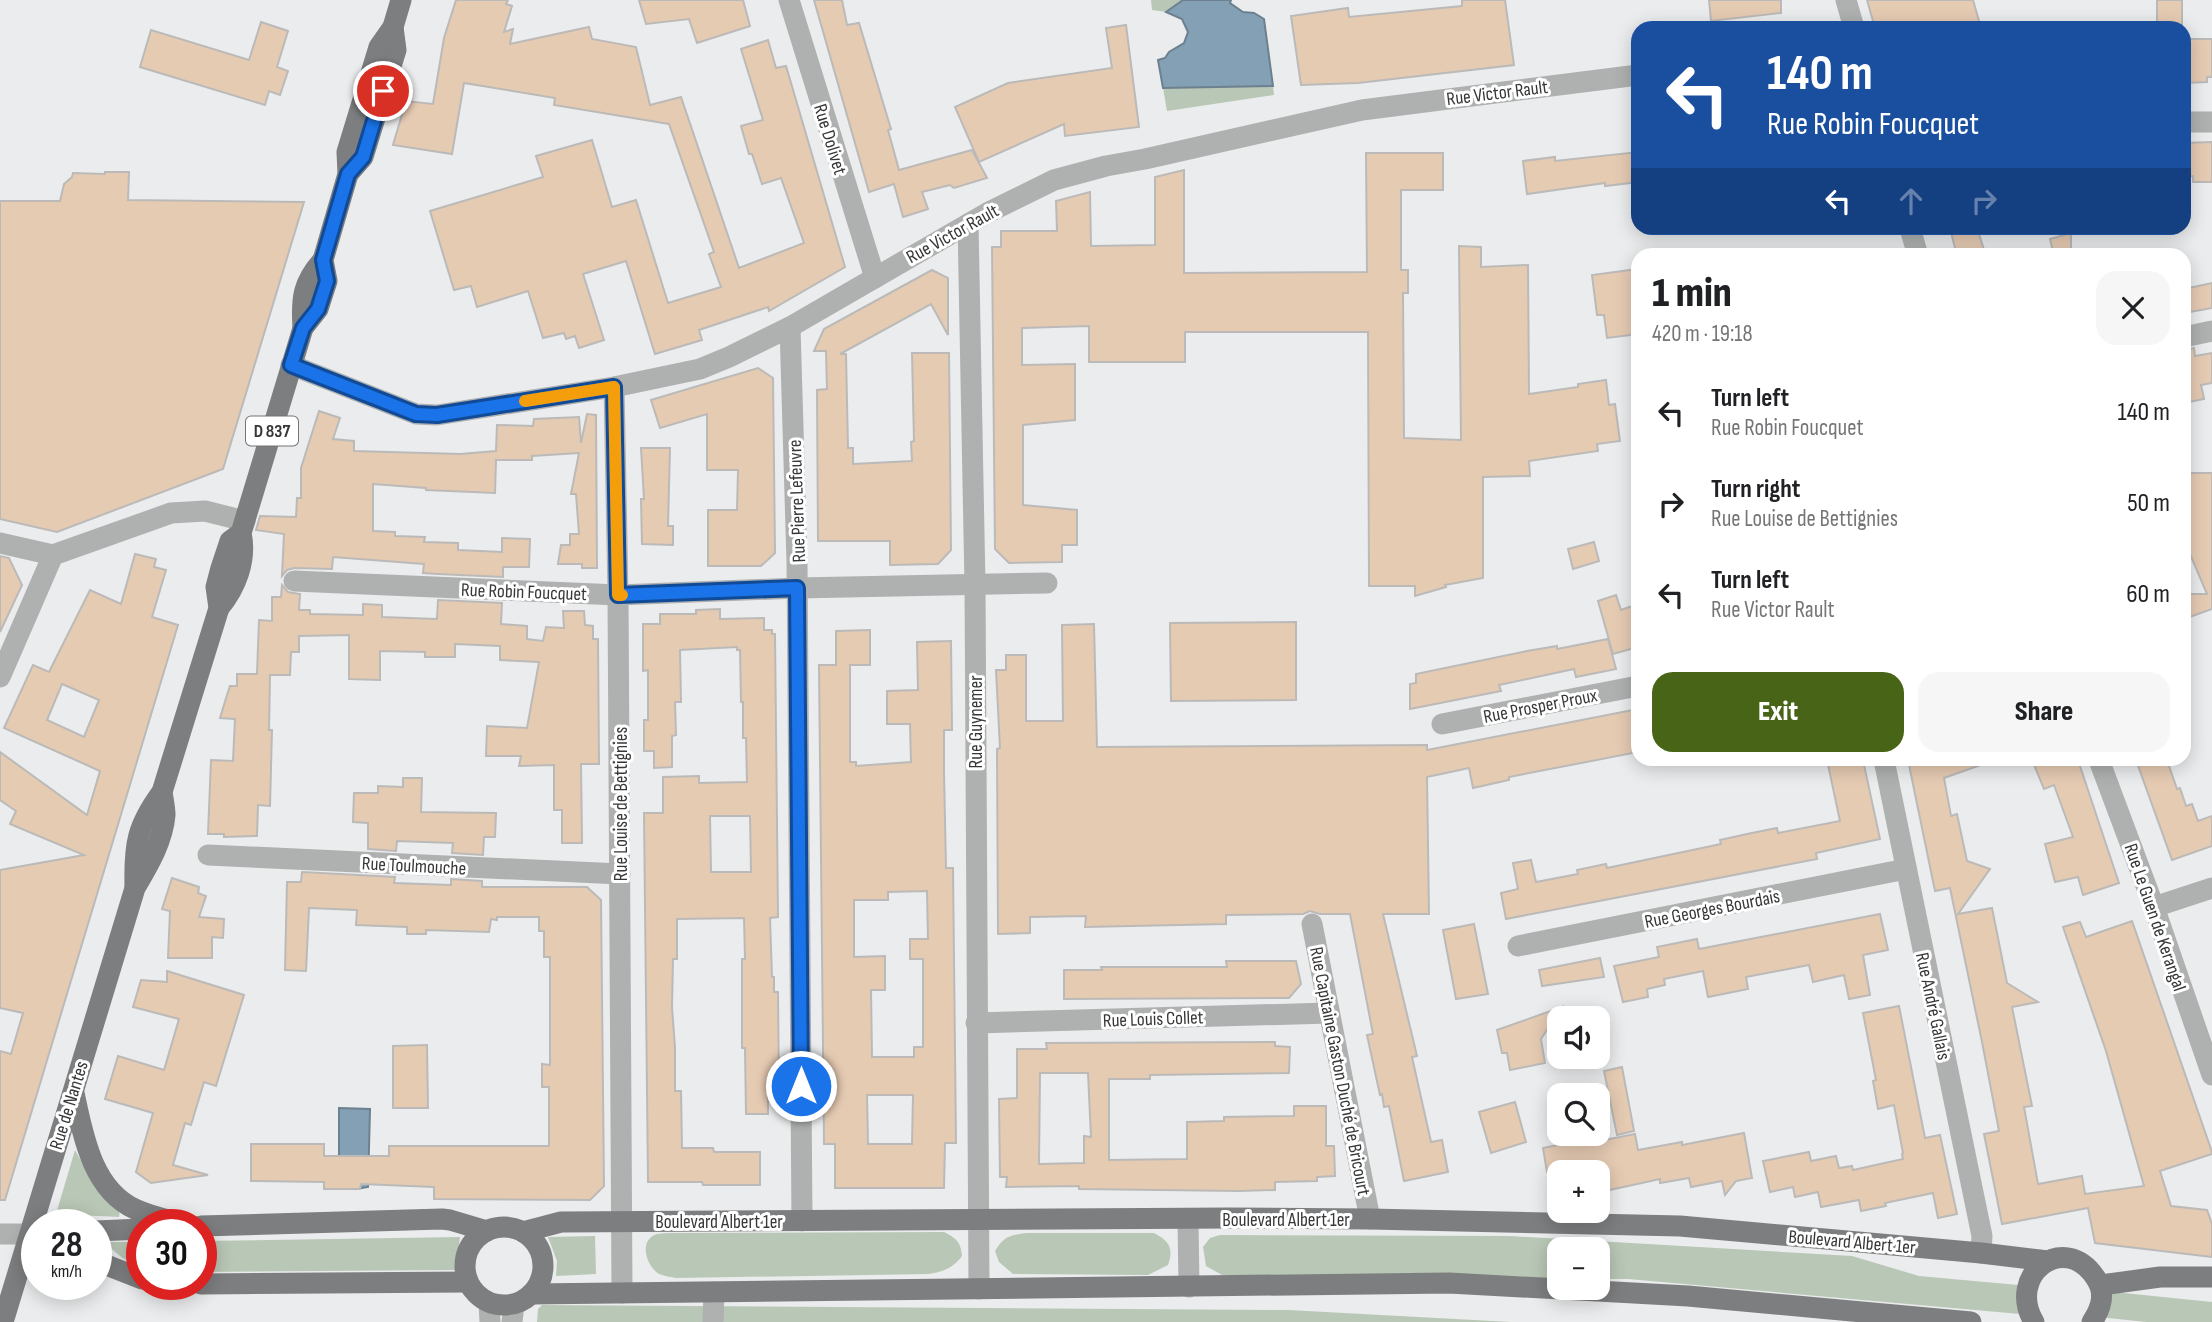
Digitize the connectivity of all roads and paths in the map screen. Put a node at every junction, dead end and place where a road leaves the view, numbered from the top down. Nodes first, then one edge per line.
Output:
1 (401, 0) edge
2 (789, 0) edge
3 (1846, 0) edge
4 (1852, 21) edge
5 (1631, 76) edge
6 (2191, 122) edge
7 (2212, 122) edge
8 (968, 224) junction
9 (875, 278) junction
10 (790, 327) junction
11 (2212, 331) edge
12 (2191, 336) edge
13 (291, 365) junction
14 (614, 387) junction
15 (243, 527) junction
16 (0, 543) edge
17 (53, 555) junction
18 (294, 581) dead end
19 (1047, 583) dead end
20 (975, 585) junction
21 (797, 588) junction
22 (618, 595) junction
23 (0, 677) edge
24 (1631, 687) edge
25 (1442, 724) dead end
26 (1885, 766) edge
27 (2101, 766) edge
28 (208, 856) dead end
29 (1906, 869) junction
30 (620, 874) junction
31 (2212, 888) edge
32 (2154, 906) junction
33 (1312, 923) dead end
34 (1518, 946) dead end
35 (1329, 1013) junction
36 (976, 1023) junction
37 (2212, 1075) edge
38 (73, 1089) junction
39 (41, 1209) edge
40 (136, 1209) edge
41 (1370, 1219) junction
42 (979, 1220) junction
43 (1188, 1220) junction
44 (802, 1221) junction
45 (622, 1222) junction
46 (217, 1226) edge
47 (487, 1231) junction
48 (523, 1232) junction
49 (0, 1234) edge
50 (21, 1235) edge
51 (1981, 1252) junction
52 (2048, 1261) junction
53 (21, 1271) edge
54 (2212, 1277) edge
55 (467, 1282) junction
56 (217, 1284) edge
57 (2101, 1285) junction
58 (1189, 1287) junction
59 (979, 1289) junction
60 (714, 1292) junction
61 (622, 1293) junction
62 (519, 1307) edge
63 (489, 1312) edge
64 (3, 1322) edge
65 (713, 1322) edge
66 (1971, 1322) edge
67 (2034, 1322) edge
68 (2093, 1322) edge

1 - 13 main road, Rue de Nantes / D 837
2 - 9 street, Rue Dolivet
3 - 4 street
5 - 8 street, Rue Victor Rault
6 - 7 street
8 - 9 street, Rue Victor Rault
8 - 20 street, Rue Guynemer
9 - 10 street, Rue Victor Rault
10 - 14 street, Rue Victor Rault
10 - 21 street, Rue Pierre Lefeuvre
11 - 12 street
13 - 14 street, Rue Victor Rault
13 - 15 main road, Rue de Nantes / D 837
14 - 22 street, Rue Louise de Bettignies
15 - 17 street
15 - 38 main road, Rue de Nantes / D 837
16 - 17 street
17 - 23 street
18 - 22 street, Rue Robin Foucquet
19 - 20 street, Rue Robin Foucquet
20 - 21 street, Rue Robin Foucquet
20 - 36 street, Rue Guynemer
21 - 22 street, Rue Robin Foucquet
21 - 44 street, Rue Pierre Lefeuvre
22 - 30 street, Rue Louise de Bettignies
24 - 25 street, Rue Prosper Proux
26 - 29 street, Rue André Gallais
27 - 32 street, Rue Le Guen de Kerangal
28 - 30 street, Rue Toulmouche
29 - 34 street, Rue Georges Bourdais
29 - 51 street, Rue André Gallais
30 - 45 street, Rue Louise de Bettignies
31 - 32 street
32 - 37 street, Rue Le Guen de Kerangal
33 - 35 street, Rue Capitaine Gaston Duché de Bricourt
35 - 36 street, Rue Louis Collet
35 - 41 street, Rue Capitaine Gaston Duché de Bricourt
36 - 42 street, Rue Guynemer
38 - 39 main road, Rue de Nantes
38 - 40 main road
41 - 43 main road, Boulevard Albert 1er
41 - 51 main road, Boulevard Albert 1er
42 - 43 main road, Boulevard Albert 1er
42 - 44 main road, Boulevard Albert 1er
42 - 59 street, Rue Guynemer
43 - 58 street
44 - 45 main road, Boulevard Albert 1er
45 - 48 main road, Boulevard Albert 1er
45 - 61 street, Rue Louise de Bettignies
46 - 47 main road
47 - 48 main road
47 - 55 main road
48 - 62 main road
49 - 50 street
51 - 52 main road, Boulevard Albert 1er
52 - 57 main road, Boulevard Albert 1er
52 - 67 main road
53 - 64 main road, Rue de Nantes
54 - 57 main road
55 - 56 main road
55 - 63 main road
57 - 68 main road
58 - 59 main road
58 - 66 main road
59 - 60 main road
60 - 61 main road
60 - 65 street
61 - 62 main road
62 - 63 main road

